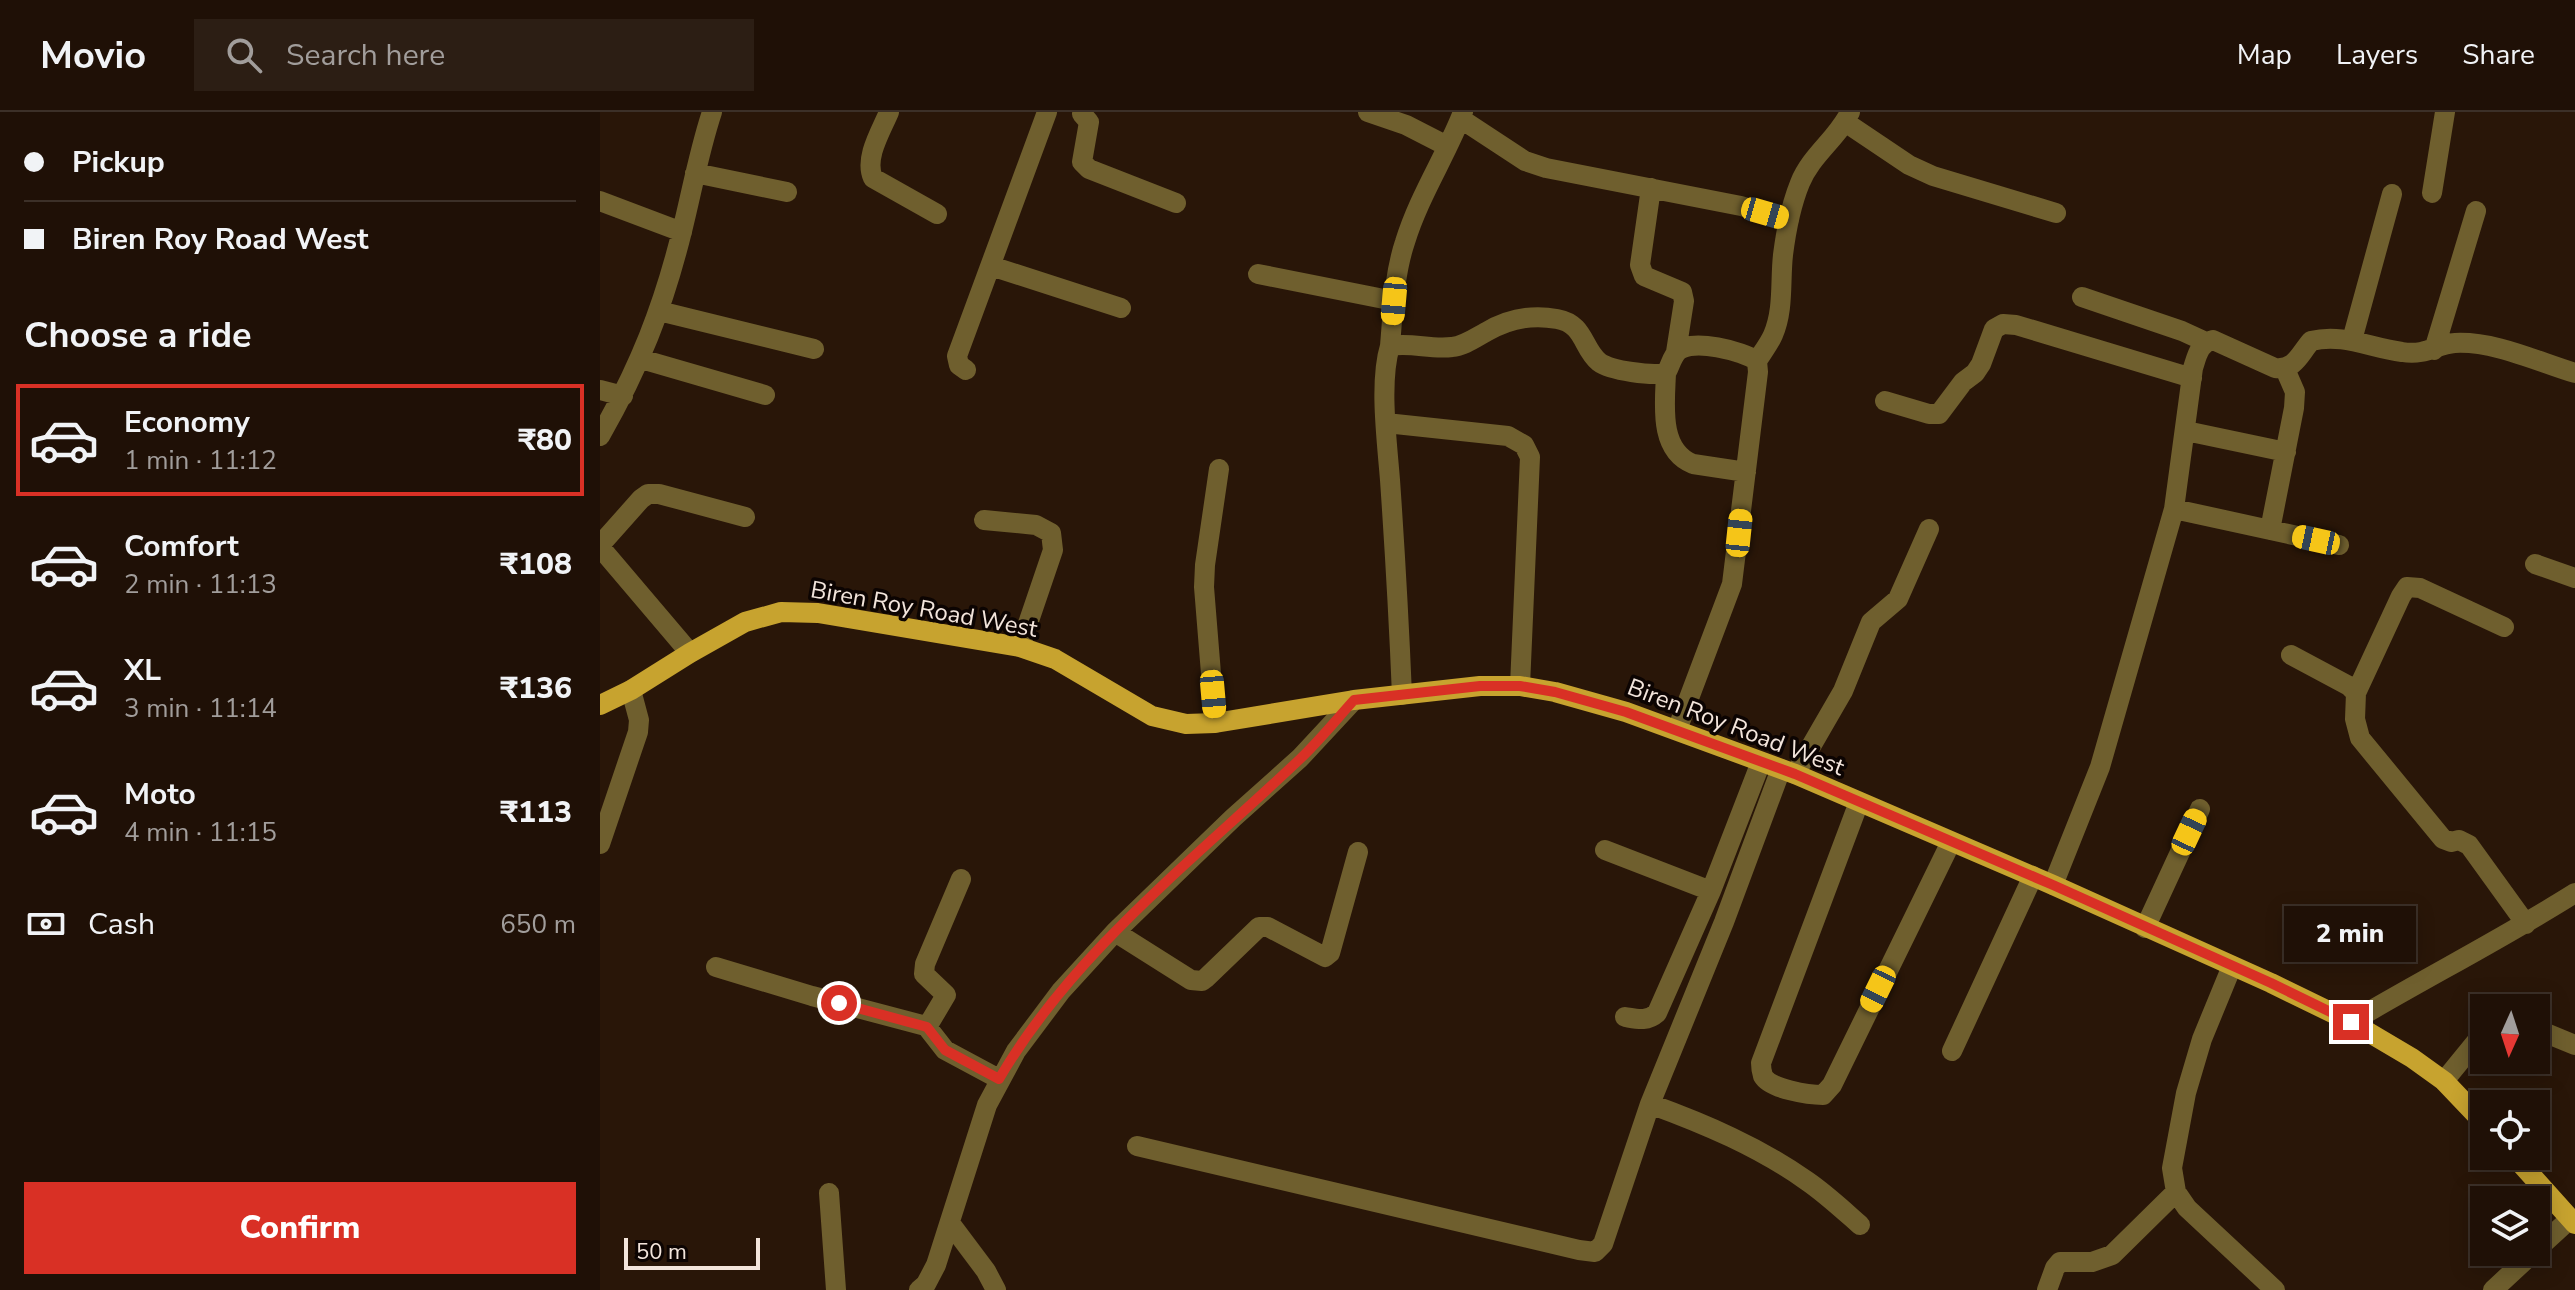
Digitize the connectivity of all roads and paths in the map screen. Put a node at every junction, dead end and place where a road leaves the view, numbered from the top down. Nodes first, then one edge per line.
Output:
1 (712, 112) edge
2 (889, 112) edge
3 (1047, 112) edge
4 (1368, 112) edge
5 (2445, 112) edge
6 (1083, 113) edge
7 (1462, 115) edge
8 (1848, 117) edge
9 (1447, 146) junction
10 (695, 173) junction
11 (1651, 188) junction
12 (787, 192) dead end
13 (2432, 193) dead end
14 (2392, 194) dead end
15 (600, 201) edge
16 (1176, 203) dead end
17 (2476, 211) dead end
18 (2056, 213) dead end
19 (937, 214) dead end
20 (1789, 220) junction
21 (682, 232) junction
22 (991, 266) junction
23 (1258, 274) dead end
24 (2082, 297) dead end
25 (1394, 301) junction
26 (1121, 308) dead end
27 (659, 311) junction
28 (2352, 340) junction
29 (2206, 342) junction
30 (1390, 346) junction
31 (814, 349) dead end
32 (2434, 350) junction
33 (1676, 352) junction
34 (641, 359) junction
35 (1757, 361) junction
36 (2285, 369) junction
37 (966, 370) dead end
38 (1666, 373) junction
39 (2575, 373) edge
40 (2192, 378) junction
41 (600, 390) edge
42 (765, 395) dead end
43 (623, 396) junction
44 (1885, 401) dead end
45 (1386, 423) junction
46 (2186, 431) junction
47 (600, 436) edge
48 (2286, 452) junction
49 (1219, 469) dead end
50 (1746, 472) junction
51 (2174, 509) junction
52 (745, 517) dead end
53 (984, 520) dead end
54 (1929, 529) dead end
55 (2270, 530) junction
56 (2339, 545) dead end
57 (600, 546) edge
58 (2535, 564) dead end
59 (2575, 578) edge
60 (2504, 627) dead end
61 (1020, 647) junction
62 (690, 653) junction
63 (2291, 655) dead end
64 (1520, 686) junction
65 (631, 690) junction
66 (2356, 693) junction
67 (1402, 695) junction
68 (1354, 700) junction
69 (600, 705) edge
70 (1215, 723) junction
71 (1677, 730) junction
72 (1761, 762) junction
73 (1788, 772) junction
74 (1859, 802) junction
75 (2200, 809) dead end
76 (1951, 842) junction
77 (600, 844) edge
78 (1605, 850) dead end
79 (1358, 852) dead end
80 (2033, 876) junction
81 (961, 879) dead end
82 (2053, 885) junction
83 (1711, 891) junction
84 (2575, 893) edge
85 (2526, 924) junction
86 (2145, 928) junction
87 (1115, 932) junction
88 (2232, 966) junction
89 (716, 967) dead end
90 (1625, 1017) dead end
91 (2351, 1022) junction
92 (927, 1027) junction
93 (2550, 1035) edge
94 (2575, 1045) edge
95 (2470, 1049) edge
96 (1952, 1051) dead end
97 (999, 1079) junction
98 (2444, 1081) junction
99 (1650, 1104) junction
100 (2470, 1108) edge
101 (1137, 1146) dead end
102 (2527, 1170) edge
103 (2176, 1192) junction
104 (829, 1193) dead end
105 (2573, 1222) edge
106 (950, 1223) junction
107 (1860, 1225) dead end
108 (2550, 1240) edge
109 (2519, 1266) edge
110 (836, 1290) edge
111 (919, 1290) edge
112 (996, 1290) edge
113 (2047, 1290) edge
114 (2275, 1290) edge
115 (2493, 1290) edge

1 - 10 street
2 - 19 street
3 - 22 street
4 - 9 street
5 - 13 street
6 - 16 street
7 - 9 street
7 - 11 street
8 - 18 street
8 - 20 street
9 - 25 street
10 - 12 street
10 - 21 street
11 - 20 street
11 - 33 street
14 - 28 street
15 - 21 street
17 - 32 street
20 - 35 street
21 - 27 street
22 - 26 street
22 - 37 street
23 - 25 street
24 - 29 street
25 - 30 street
27 - 31 street
27 - 34 street
28 - 32 street
28 - 36 street
29 - 36 street
29 - 40 street
30 - 38 street
30 - 45 street
32 - 39 street
33 - 35 street
33 - 38 street
34 - 42 street
34 - 43 street
35 - 50 street
36 - 48 street
38 - 50 street
40 - 44 street
40 - 46 street
41 - 43 street
43 - 47 street
45 - 64 street
45 - 67 street
46 - 48 street
46 - 51 street
48 - 55 street
49 - 70 street
50 - 71 street
51 - 55 street
51 - 82 street
52 - 57 street
53 - 61 street
54 - 73 street
55 - 56 street
57 - 62 street
58 - 59 street
60 - 66 street
61 - 62 main road, Biren Roy Road West
61 - 70 main road, Biren Roy Road West
62 - 65 main road, Biren Roy Road West
63 - 66 street
64 - 67 main road, Biren Roy Road West
64 - 71 main road, Biren Roy Road West
65 - 69 main road, Biren Roy Road West
65 - 77 street
66 - 85 street
67 - 68 main road, Biren Roy Road West
68 - 70 main road, Biren Roy Road West
68 - 87 street
71 - 72 main road, Biren Roy Road West
72 - 73 main road, Biren Roy Road West
72 - 83 street
73 - 74 main road, Biren Roy Road West
73 - 99 street
74 - 76 main road, Biren Roy Road West
74 - 76 street
75 - 86 street
76 - 80 main road, Biren Roy Road West
78 - 83 street
79 - 87 street
80 - 82 main road, Biren Roy Road West
80 - 96 street
81 - 92 street
82 - 86 main road, Biren Roy Road West
83 - 90 street
84 - 85 street
85 - 91 street
86 - 88 main road, Biren Roy Road West
87 - 97 street
88 - 91 main road, Biren Roy Road West
88 - 103 street
89 - 92 street
91 - 98 main road, Biren Roy Road West
92 - 97 street
93 - 94 street
95 - 98 street
97 - 106 street
98 - 100 main road, Biren Roy Road West
99 - 101 street
99 - 107 street
102 - 105 main road
103 - 113 street
103 - 114 street
104 - 110 street
105 - 108 street
106 - 111 street
106 - 112 street
109 - 115 street

